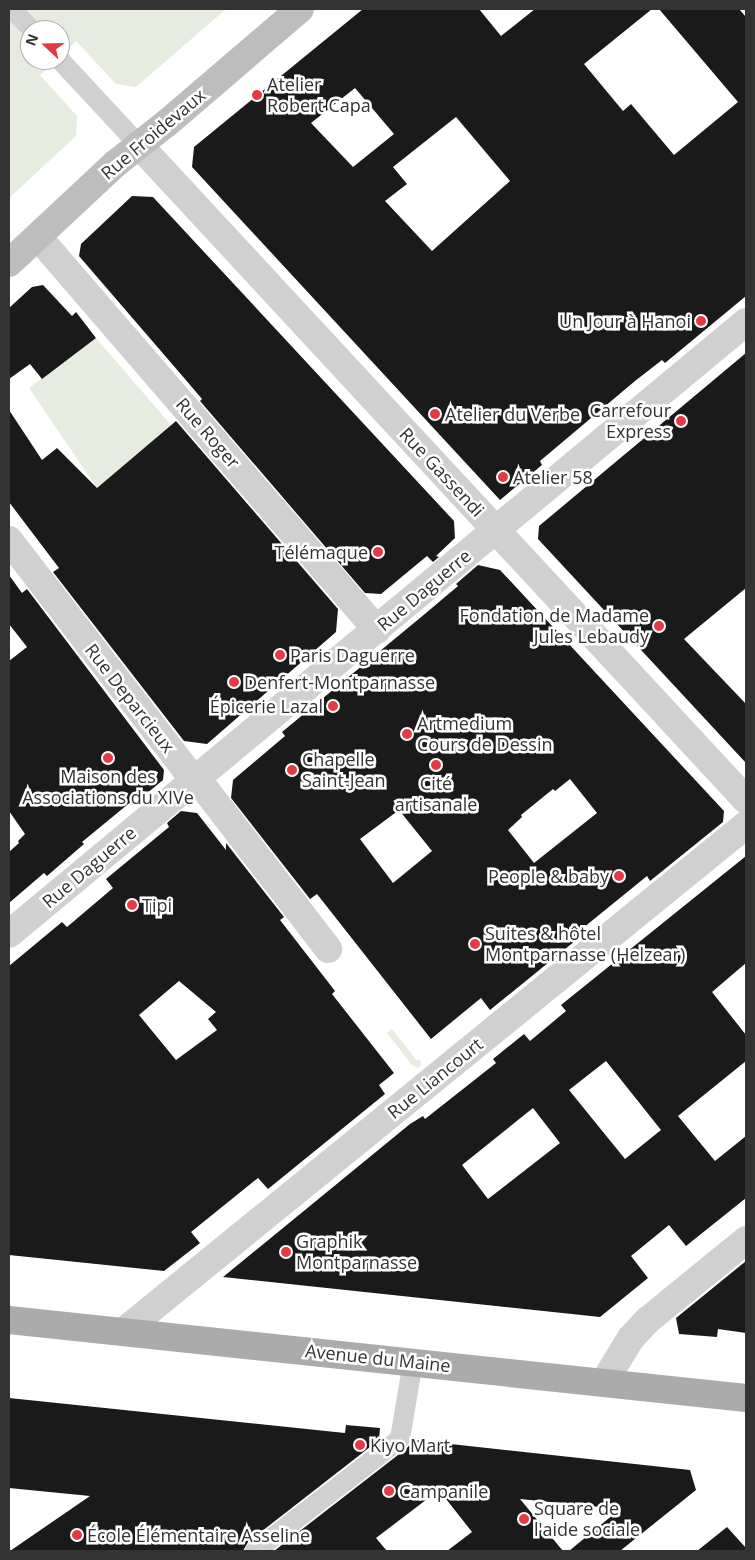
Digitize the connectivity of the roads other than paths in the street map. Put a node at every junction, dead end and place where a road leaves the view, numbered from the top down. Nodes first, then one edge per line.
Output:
1 (12, 9) edge
2 (300, 9) edge
3 (22, 20) edge
4 (69, 70) edge
5 (138, 144) junction
6 (38, 237) junction
7 (9, 263) edge
8 (746, 322) edge
9 (496, 528) junction
10 (9, 540) edge
11 (377, 630) junction
12 (194, 779) junction
13 (746, 800) edge
14 (746, 825) edge
15 (9, 934) edge
16 (328, 949) dead end
17 (746, 1240) edge
18 (9, 1320) edge
19 (124, 1331) junction
20 (413, 1361) junction
21 (604, 1382) junction
22 (746, 1398) edge
23 (255, 1551) edge

1 - 3 street
2 - 5 main road, Rue Froidevaux
4 - 5 street
5 - 6 main road, Rue Froidevaux
5 - 9 street, Rue Gassendi
6 - 7 main road, Rue Froidevaux
6 - 11 street, Rue Roger
8 - 9 street, Rue Daguerre
9 - 11 street, Rue Daguerre
9 - 13 street, Rue Gassendi
10 - 12 street, Rue Deparcieux
11 - 12 street, Rue Daguerre
12 - 15 street, Rue Daguerre
12 - 16 street, Rue Deparcieux
14 - 19 street, Rue Liancourt
17 - 21 street
18 - 19 main road, Avenue du Maine
19 - 20 main road, Avenue du Maine
20 - 21 main road, Avenue du Maine
20 - 23 street
21 - 22 main road, Avenue du Maine

